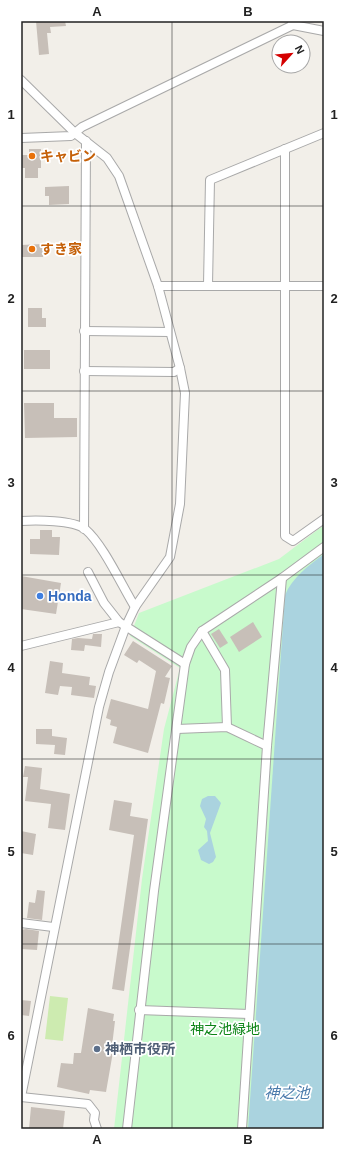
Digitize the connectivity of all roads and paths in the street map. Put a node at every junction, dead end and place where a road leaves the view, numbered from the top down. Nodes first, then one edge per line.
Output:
1 (292, 23) edge
2 (324, 32) edge
3 (21, 80) edge
4 (75, 133) junction
5 (324, 133) edge
6 (21, 138) edge
7 (86, 141) junction
8 (285, 149) junction
9 (158, 286) junction
10 (208, 286) junction
11 (285, 286) junction
12 (324, 286) edge
13 (84, 331) junction
14 (170, 332) junction
15 (180, 368) junction
16 (84, 371) junction
17 (324, 519) edge
18 (21, 521) edge
19 (84, 529) junction
20 (324, 547) edge
21 (88, 572) dead end
22 (282, 578) junction
23 (135, 607) junction
24 (122, 624) junction
25 (202, 631) junction
26 (21, 646) edge
27 (185, 664) junction
28 (227, 727) junction
29 (177, 729) junction
30 (267, 746) junction
31 (21, 923) edge
32 (54, 927) junction
33 (139, 1010) junction
34 (249, 1014) junction
35 (21, 1097) edge
36 (97, 1129) edge
37 (127, 1129) edge
38 (242, 1129) edge

1 - 2 street
1 - 4 street
3 - 4 street
4 - 6 street
4 - 7 street
5 - 8 street
7 - 9 street
7 - 13 street
8 - 10 street
8 - 11 street
9 - 10 street
9 - 14 street
10 - 11 street
11 - 12 street
11 - 17 street
13 - 14 street
13 - 16 street
14 - 15 street
15 - 16 street
15 - 23 street
16 - 19 street
18 - 19 street
19 - 23 street
20 - 22 street
21 - 24 street
22 - 25 street
22 - 30 street
23 - 24 street
24 - 26 street
24 - 27 street
24 - 32 street
25 - 27 street
25 - 28 street
27 - 29 street
28 - 29 street
28 - 30 street
29 - 33 street
30 - 34 street
31 - 32 street
32 - 35 street
33 - 34 street
33 - 37 street
34 - 38 street
35 - 36 street

